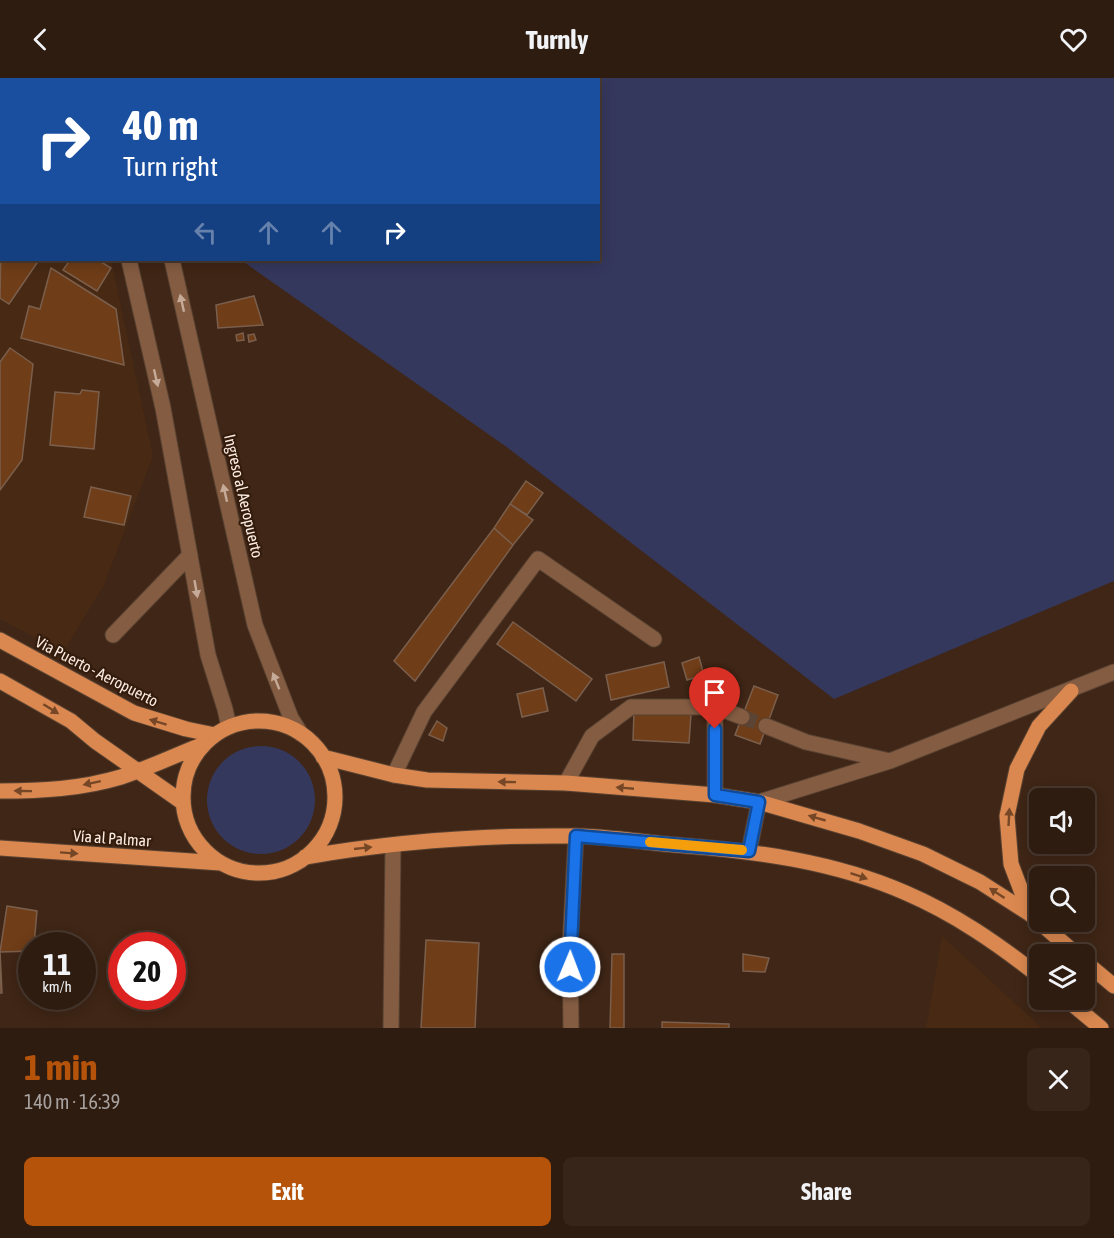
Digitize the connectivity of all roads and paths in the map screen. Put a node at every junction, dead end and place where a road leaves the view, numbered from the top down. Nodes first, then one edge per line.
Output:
1 (129, 261) edge
2 (172, 261) edge
3 (190, 555) junction
4 (113, 635) dead end
5 (654, 639) dead end
6 (0, 640) edge
7 (1114, 672) edge
8 (0, 681) edge
9 (1071, 691) junction
10 (715, 707) junction
11 (742, 717) tunnel mouth
12 (766, 726) tunnel mouth
13 (301, 734) junction
14 (216, 735) junction
15 (324, 757) junction
16 (890, 761) junction
17 (137, 771) junction
18 (394, 775) junction
19 (566, 783) junction
20 (0, 791) edge
21 (715, 795) junction
22 (183, 802) junction
23 (759, 802) junction
24 (576, 836) junction
25 (393, 845) junction
26 (0, 848) edge
27 (749, 851) junction
28 (305, 857) junction
29 (221, 863) junction
30 (1029, 911) edge
31 (1029, 913) edge
32 (1051, 932) edge
33 (1064, 944) edge
34 (1029, 968) edge
35 (1095, 970) edge
36 (1114, 986) edge
37 (1079, 1010) edge
38 (391, 1028) edge
39 (571, 1028) edge
40 (1101, 1028) edge

1 -> 3 street
13 -> 2 street, Ingreso al Aeropuerto
3 - 4 street
3 -> 14 street
5 - 18 street
14 -> 6 main road, Via Puerto - Aeropuerto
7 - 9 street
8 -> 17 main road
9 - 16 street
30 -> 9 main road
10 - 11 street
10 - 19 street
10 - 21 street
12 - 16 street
13 - 14 main road
13 - 15 main road
14 - 17 main road
14 - 22 main road
15 - 18 main road
15 - 28 main road
16 - 23 street
17 -> 20 main road
17 - 22 main road
19 -> 18 main road
21 -> 19 main road
21 - 23 main road
22 - 29 main road
23 - 27 street
31 -> 23 main road
24 - 25 main road
24 - 27 main road
24 - 39 street
28 -> 25 main road
25 - 38 street
26 -> 29 main road, Vía al Palmar
27 -> 34 main road
28 - 29 main road
32 - 33 main road
35 - 36 main road
37 - 40 main road

